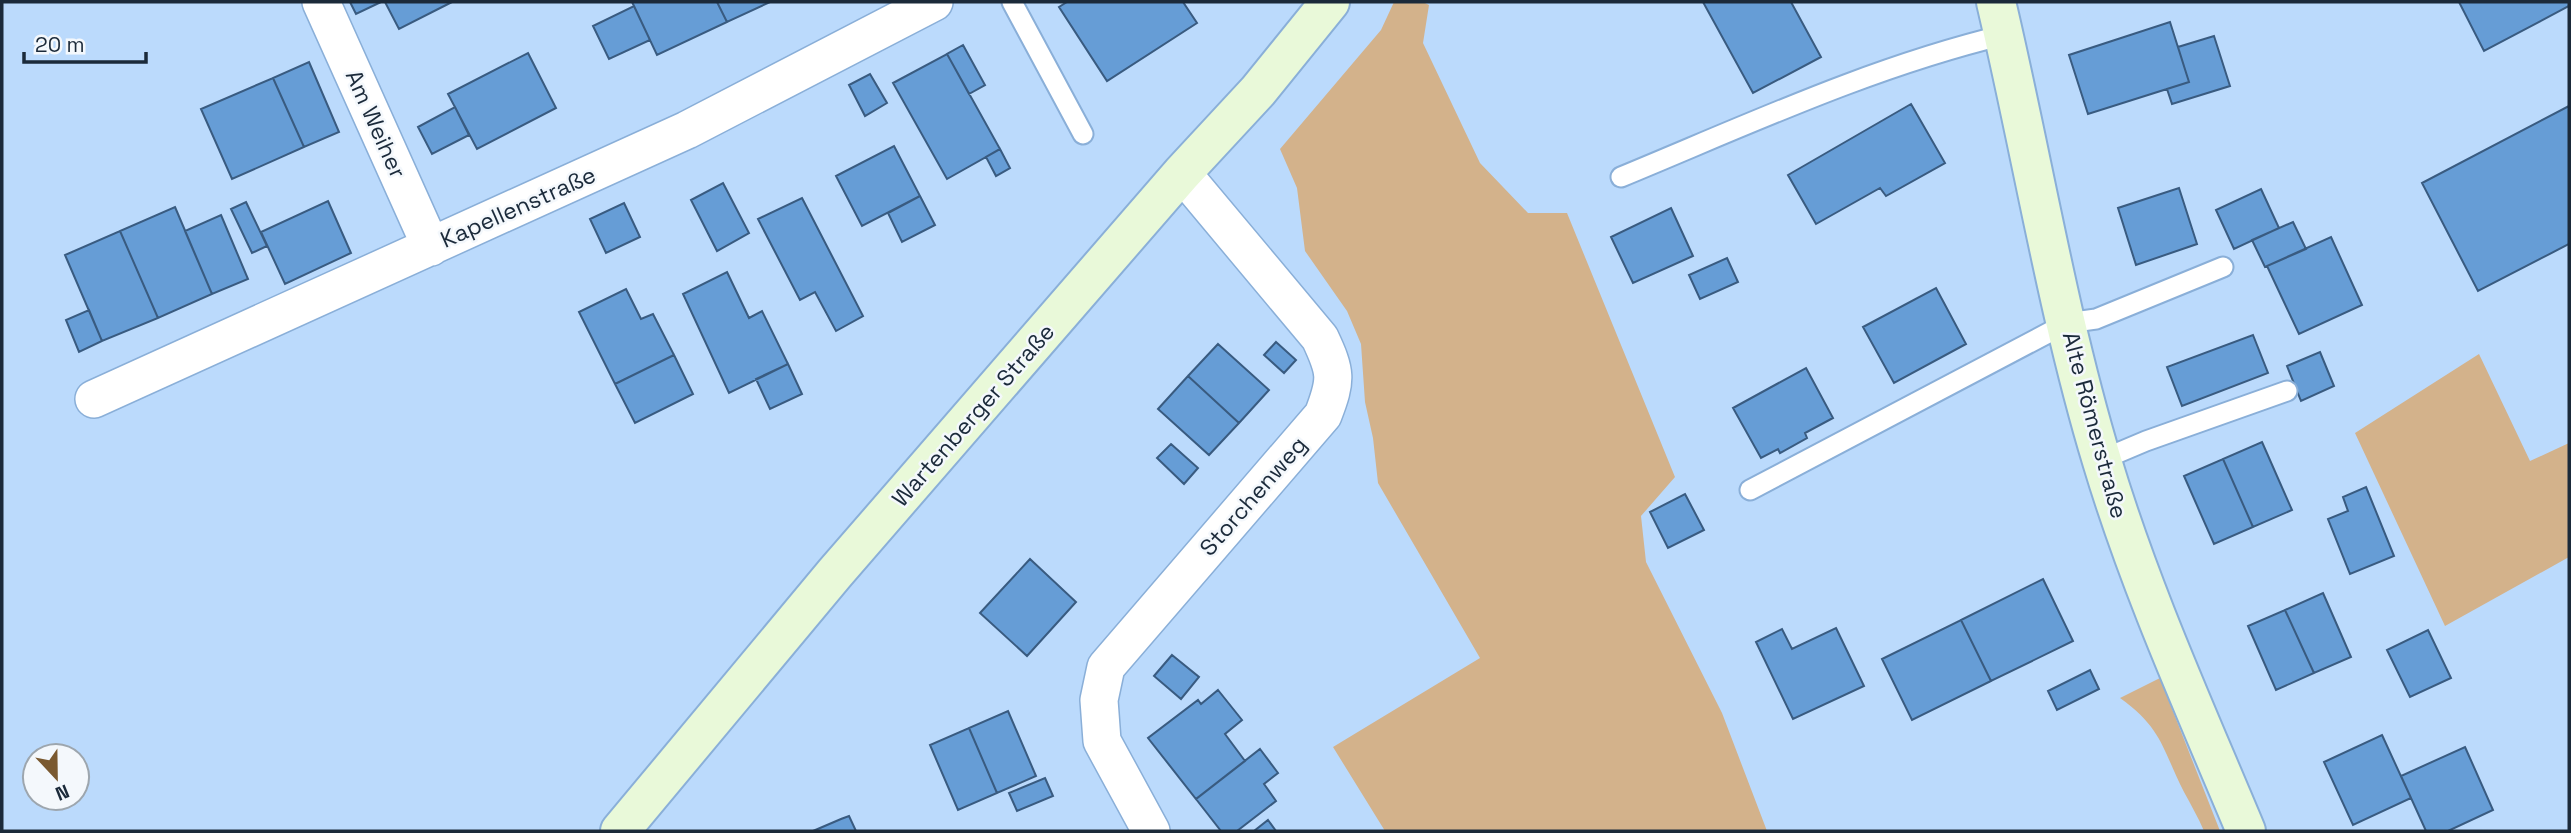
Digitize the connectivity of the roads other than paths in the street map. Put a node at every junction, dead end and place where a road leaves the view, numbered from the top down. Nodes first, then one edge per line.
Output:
1 (321, 2) edge
2 (1012, 2) edge
3 (1329, 2) edge
4 (930, 3) edge
5 (2000, 18) edge
6 (1083, 134) dead end
7 (1182, 173) junction
8 (1621, 177) dead end
9 (431, 247) junction
10 (2223, 267) dead end
11 (2067, 323) junction
12 (2287, 391) dead end
13 (94, 399) dead end
14 (2101, 460) junction
15 (1750, 490) dead end
16 (620, 831) edge
17 (1151, 831) edge
18 (2246, 831) edge

1 - 9 street, Am Weiher
2 - 6 lane
3 - 7 main road, Wartenberger Straße
4 - 9 street, Kapellenstraße
5 - 8 lane
5 - 11 main road, Alte Römerstraße
7 - 16 main road, Wartenberger Straße
7 - 17 street, Storchenweg
9 - 13 street, Kapellenstraße
10 - 11 lane
11 - 14 main road, Alte Römerstraße
11 - 15 lane
12 - 14 lane
14 - 18 main road, Alte Römerstraße

